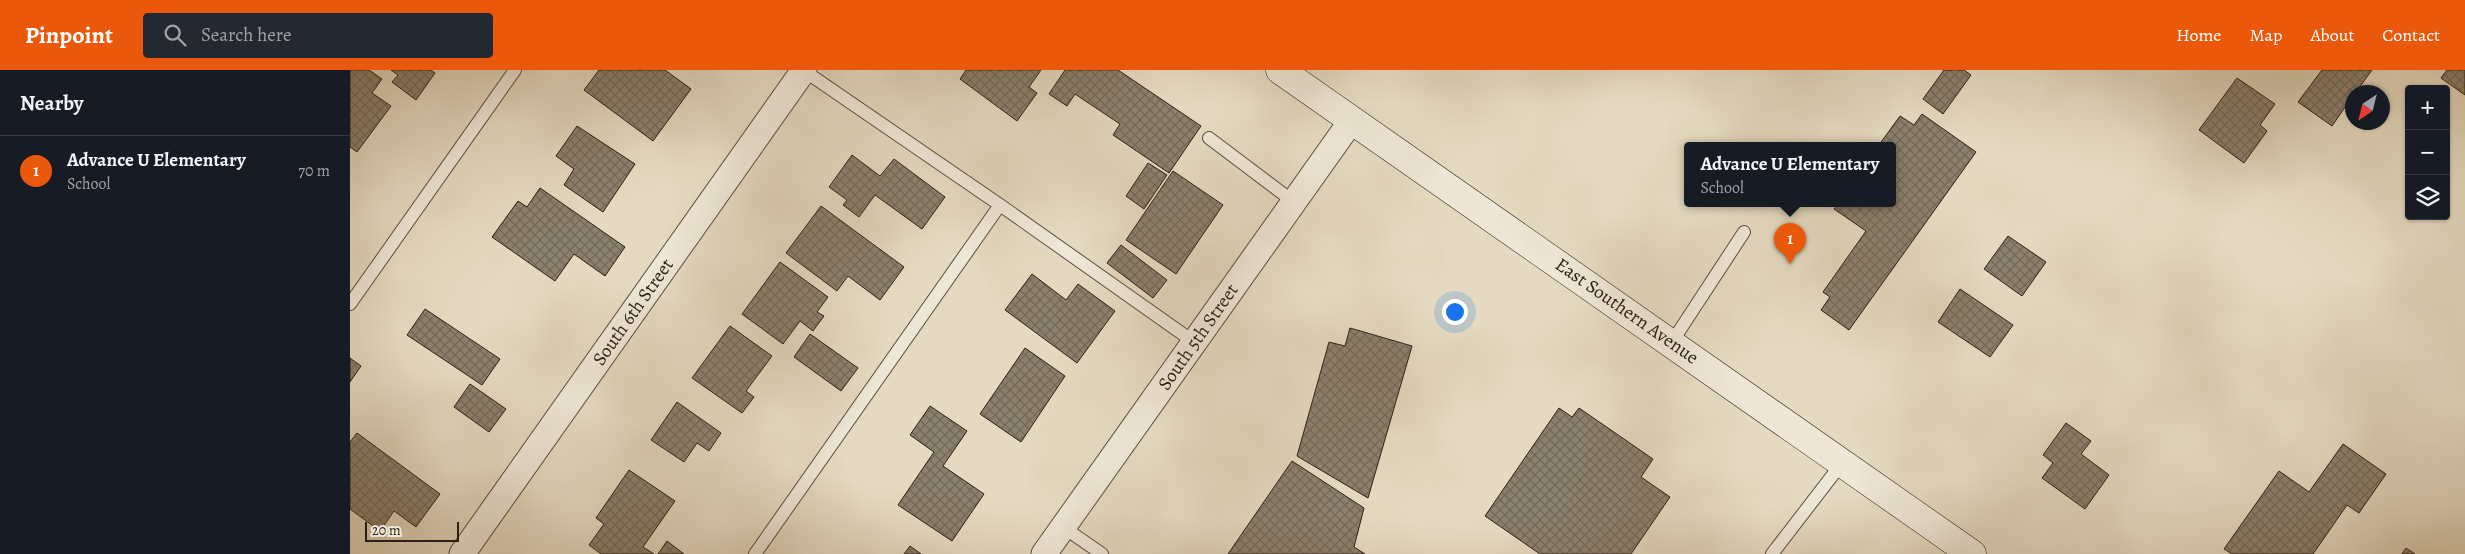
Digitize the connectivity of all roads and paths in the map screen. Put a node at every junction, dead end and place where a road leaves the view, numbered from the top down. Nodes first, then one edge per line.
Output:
1 (515, 70) edge
2 (804, 70) edge
3 (1280, 70) edge
4 (1352, 120) junction
5 (1209, 138) dead end
6 (1294, 202) junction
7 (1000, 205) junction
8 (1744, 232) dead end
9 (350, 304) edge
10 (1194, 342) junction
11 (1672, 342) junction
12 (1842, 463) junction
13 (1063, 527) junction
14 (462, 554) edge
15 (755, 554) edge
16 (1044, 554) edge
17 (1102, 554) edge
18 (1772, 554) edge
19 (1972, 554) edge

1 - 9 lane
2 - 7 lane
2 - 14 street, South 6th Street
3 - 4 main road, East Southern Avenue
4 - 6 street, South 5th Street
4 - 11 main road, East Southern Avenue
5 - 6 lane
6 - 10 street, South 5th Street
7 - 10 lane
7 - 15 lane
8 - 11 lane
10 - 13 street, South 5th Street
11 - 12 main road, East Southern Avenue
12 - 18 lane
12 - 19 main road, East Southern Avenue
13 - 16 street, South 5th Street
13 - 17 lane

